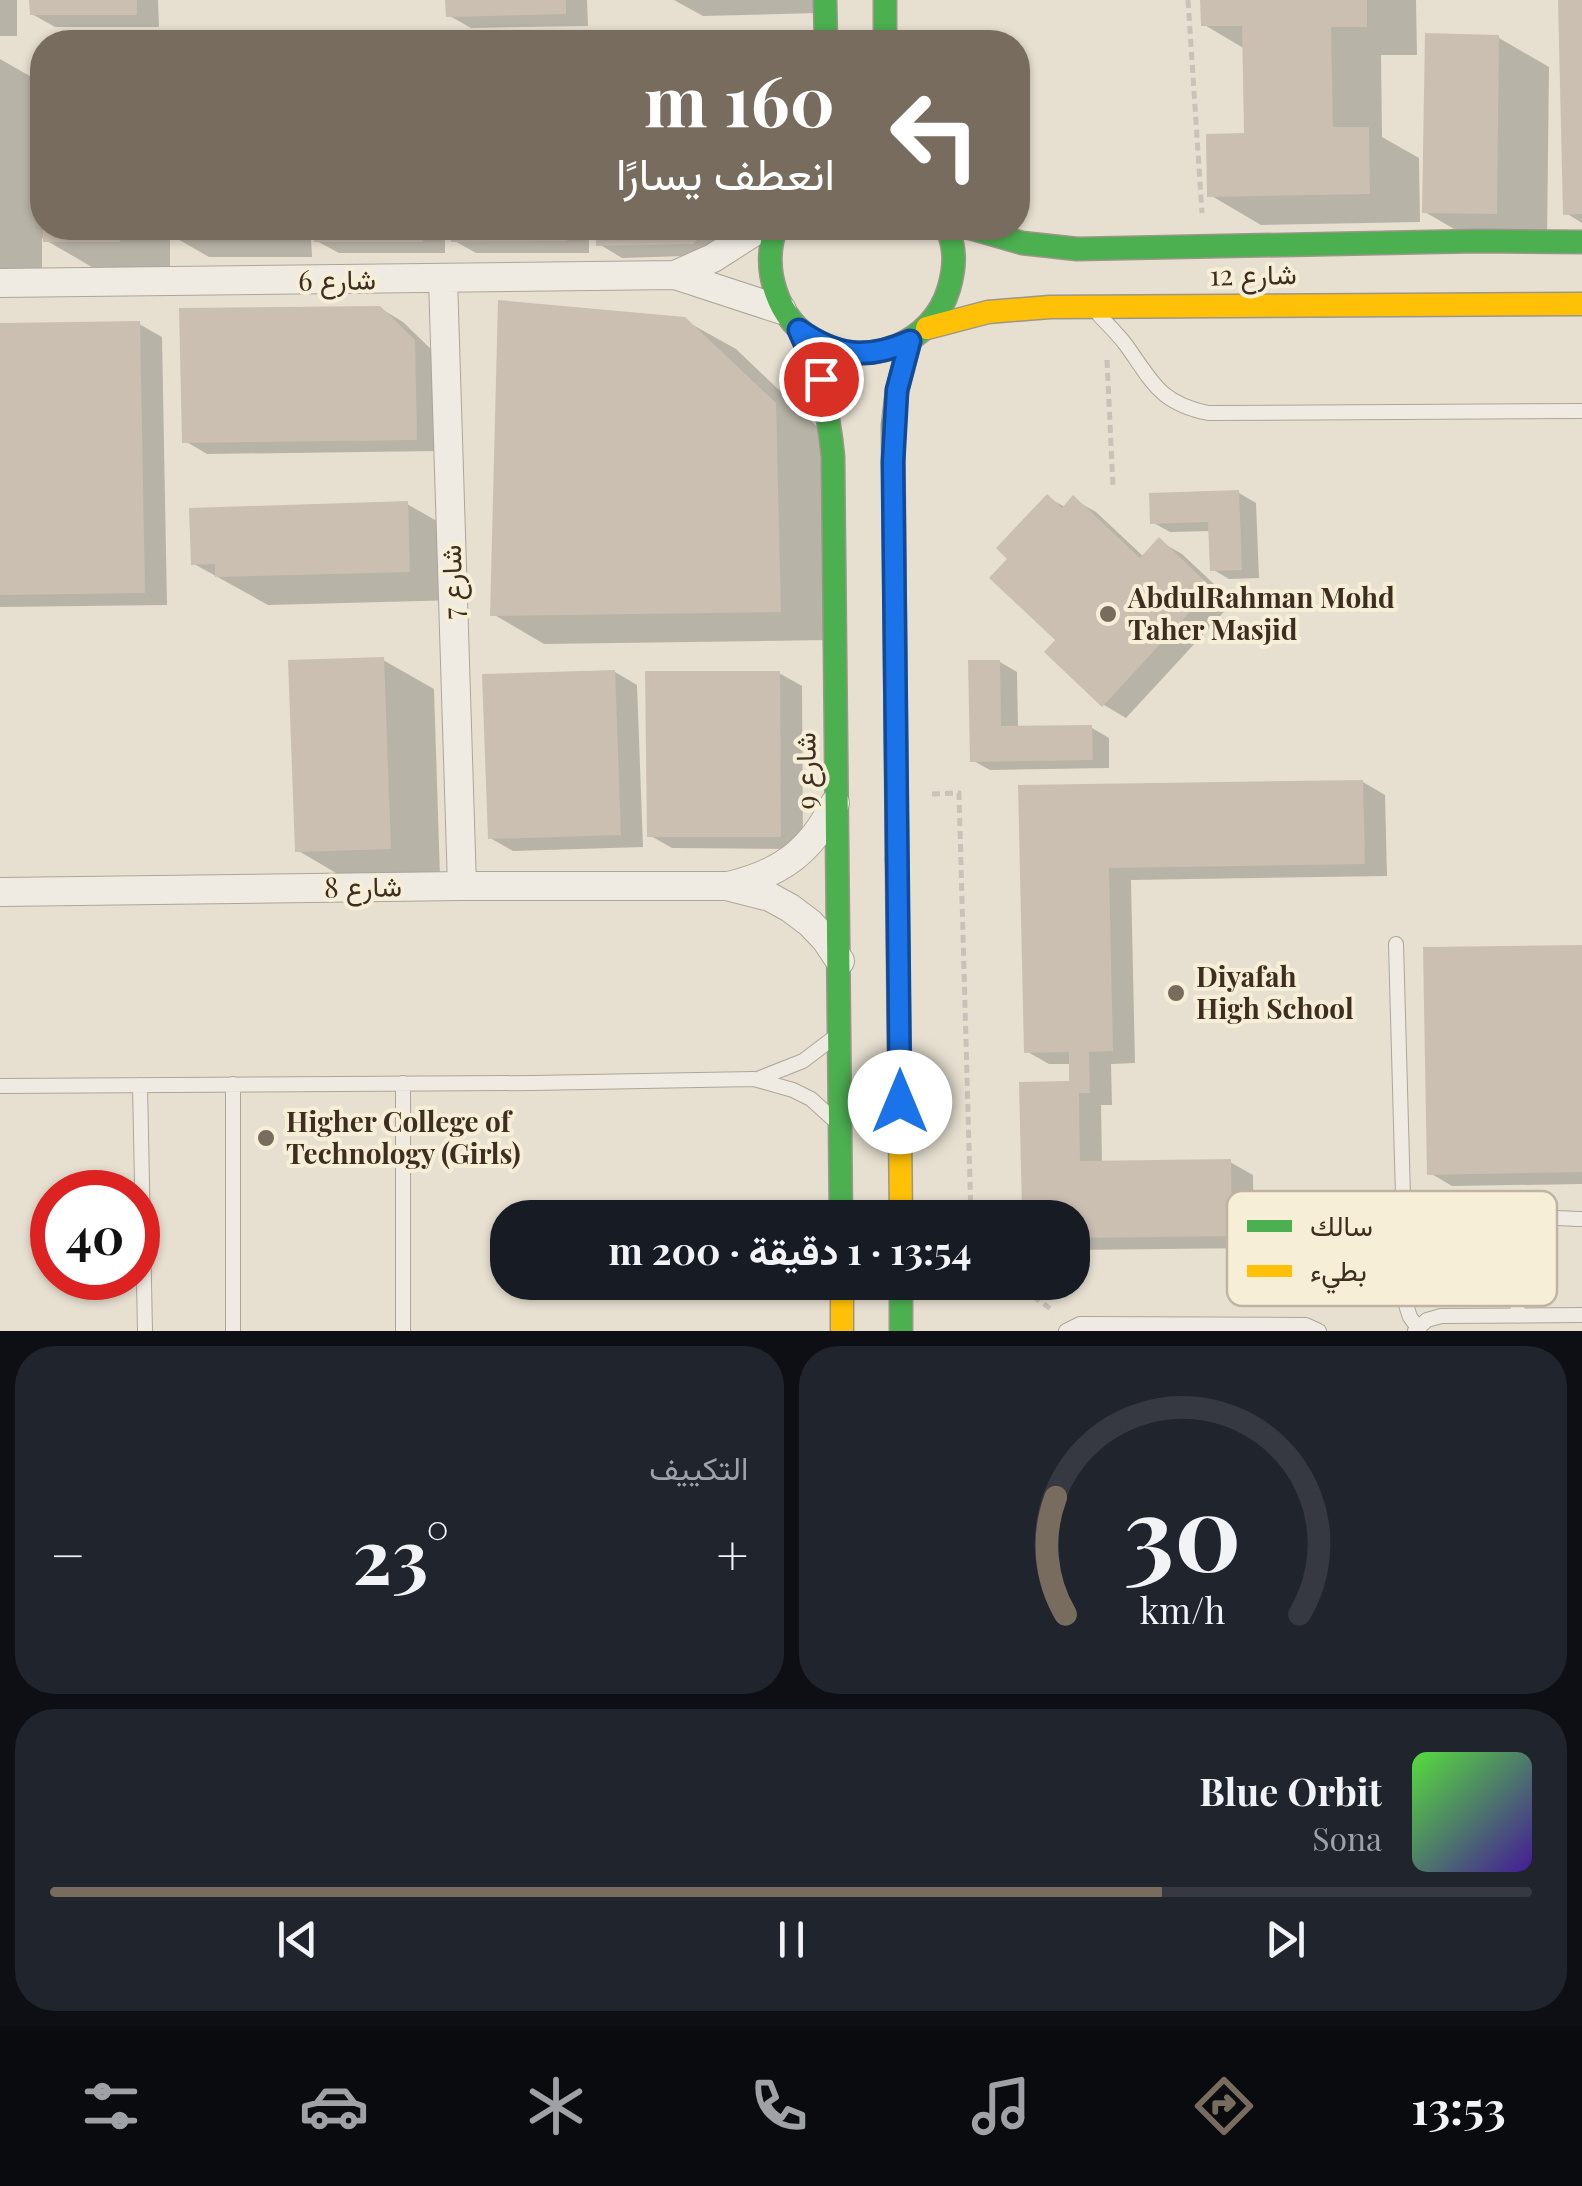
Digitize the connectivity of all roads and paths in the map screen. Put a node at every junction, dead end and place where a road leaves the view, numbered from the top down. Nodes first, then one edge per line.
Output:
1 (825, 0) edge
2 (885, 0) edge
3 (1188, 0) edge
4 (826, 30) edge
5 (886, 30) edge
6 (742, 240) edge
7 (770, 240) edge
8 (950, 240) edge
9 (1004, 240) edge
10 (1582, 242) edge
11 (1204, 246) junction
12 (675, 274) junction
13 (443, 278) junction
14 (0, 283) edge
15 (1582, 304) edge
16 (1099, 314) junction
17 (791, 320) junction
18 (918, 335) junction
19 (1582, 411) edge
20 (1113, 486) dead end
21 (898, 795) junction
22 (837, 800) junction
23 (462, 886) junction
24 (726, 886) junction
25 (0, 892) edge
26 (1396, 944) dead end
27 (840, 961) junction
28 (840, 1032) junction
29 (754, 1080) junction
30 (403, 1083) junction
31 (233, 1084) junction
32 (140, 1085) junction
33 (0, 1086) edge
34 (841, 1126) junction
35 (1403, 1191) edge
36 (841, 1200) edge
37 (901, 1200) edge
38 (970, 1200) edge
39 (1582, 1218) edge
40 (1557, 1219) edge
41 (842, 1300) edge
42 (901, 1300) edge
43 (1039, 1300) edge
44 (1406, 1306) edge
45 (1518, 1306) edge
46 (1518, 1316) junction
47 (1582, 1316) edge
48 (1069, 1329) edge
49 (1417, 1330) edge
50 (145, 1331) edge
51 (234, 1331) edge
52 (403, 1331) edge
53 (842, 1331) edge
54 (902, 1331) edge
55 (1319, 1331) edge

1 - 4 street
2 - 5 street
3 - 11 path
6 - 12 street, شارع 6
7 - 17 street, شارع 9
8 - 18 street
9 - 11 street, شارع 12
10 - 11 street, شارع 12
12 - 13 street, شارع 6
12 - 17 street, شارع 6
13 - 14 street, شارع 6
13 - 23 street, شارع 7
15 - 16 street, شارع 12
16 - 18 street, شارع 12
16 - 19 lane
16 - 20 path
17 - 18 street, شارع 12
17 - 22 street, شارع 9
18 - 21 street
21 - 37 street
21 - 38 path
22 - 24 street, شارع 8
22 - 27 street, شارع 9
23 - 24 street, شارع 8
23 - 25 street, شارع 8
24 - 27 street, شارع 8
26 - 35 lane
27 - 28 street, شارع 9
28 - 29 lane
28 - 34 street, شارع 9
29 - 30 lane
29 - 34 lane
30 - 31 lane
30 - 52 lane
31 - 32 lane
31 - 51 lane
32 - 33 lane
32 - 50 lane
34 - 36 street, شارع 9
39 - 40 lane
41 - 53 street
42 - 54 street
43 - 48 path
44 - 49 lane
45 - 46 lane
46 - 47 lane
46 - 49 lane
48 - 55 lane

